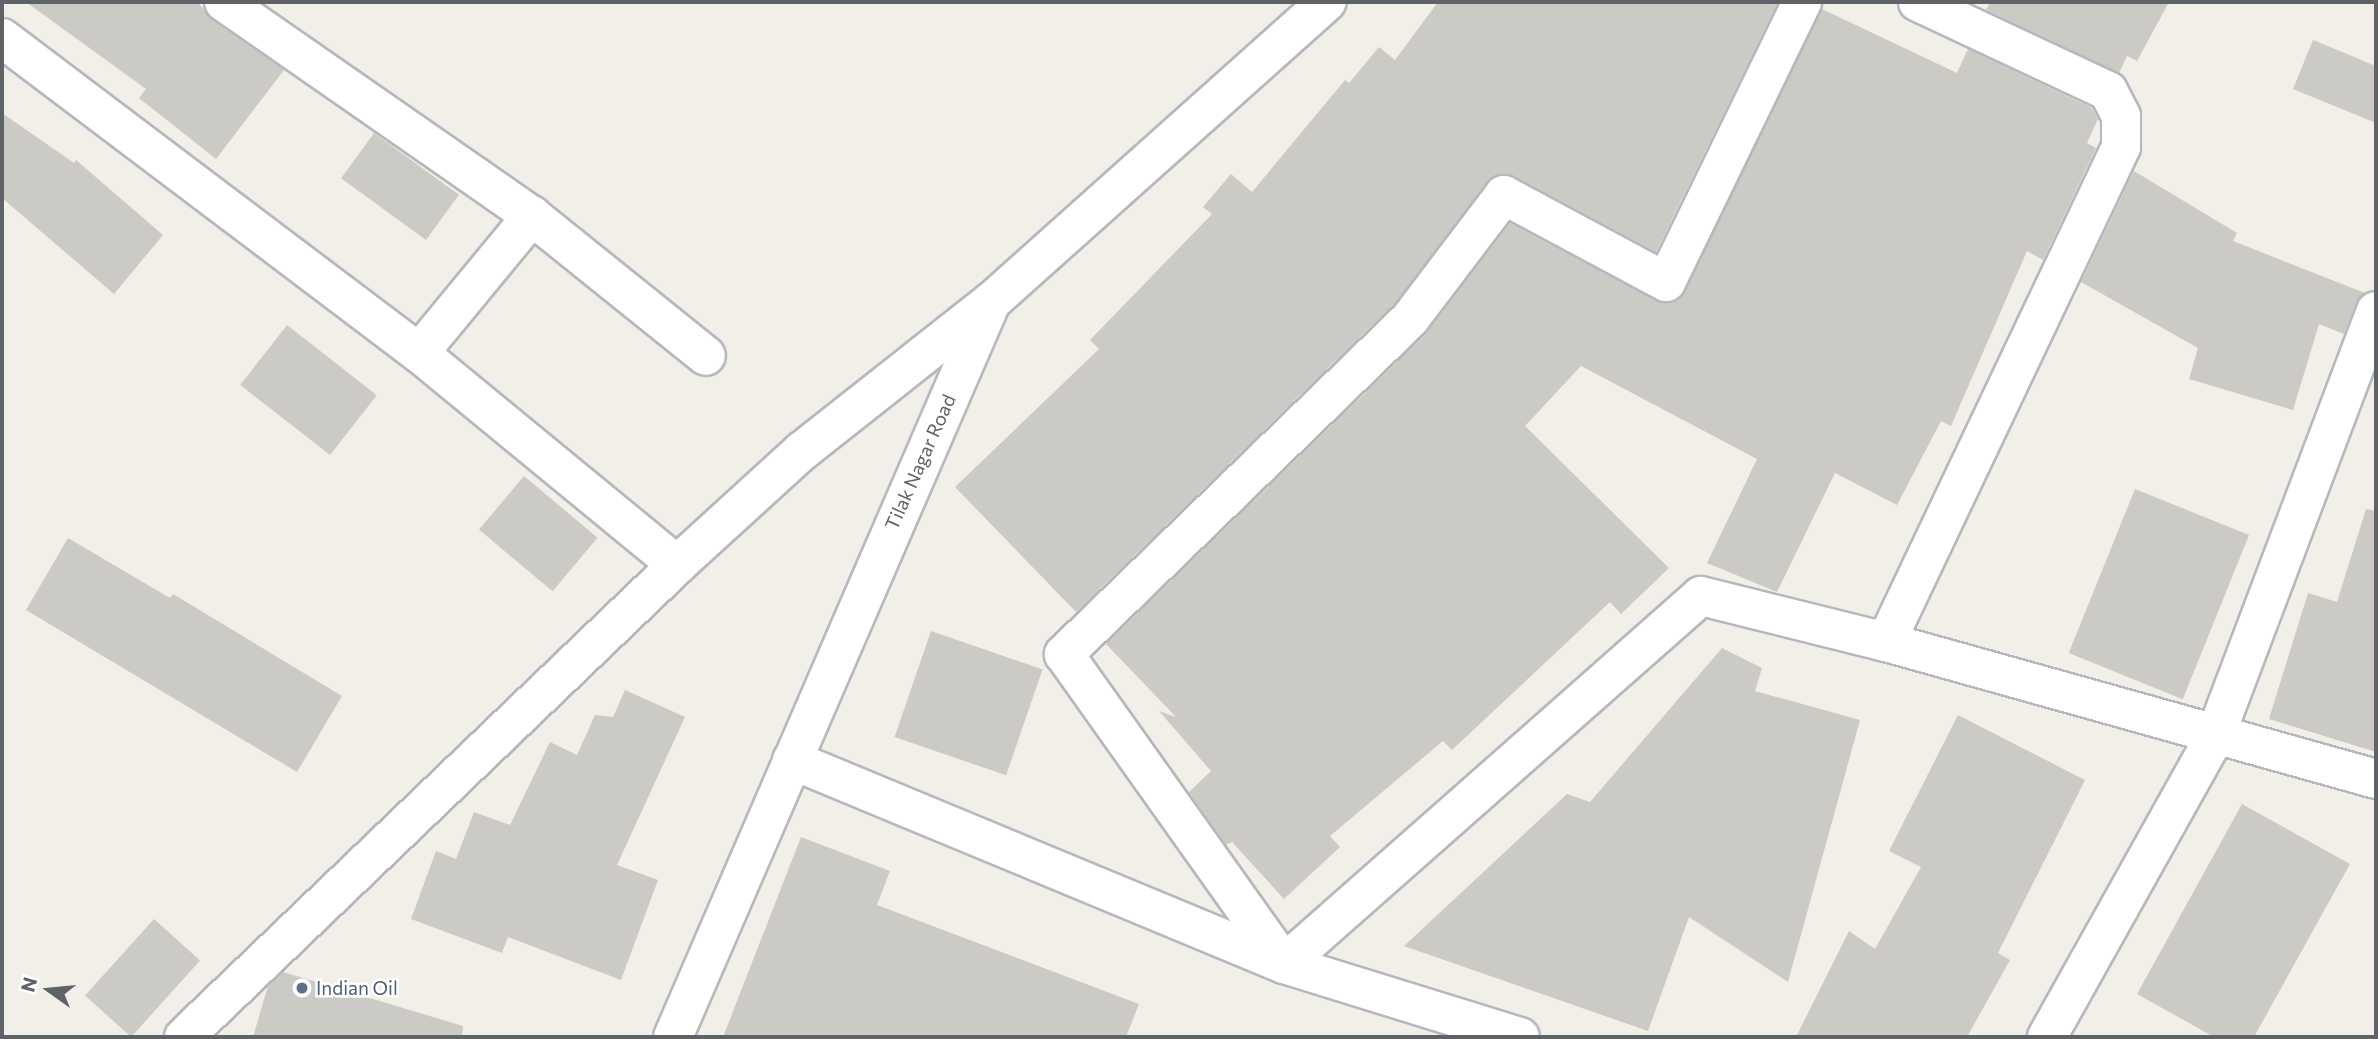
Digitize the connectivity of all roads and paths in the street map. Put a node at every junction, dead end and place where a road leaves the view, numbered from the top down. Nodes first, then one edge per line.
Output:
1 (224, 2) edge
2 (1327, 2) edge
3 (1802, 2) edge
4 (1918, 2) edge
5 (2, 38) edge
6 (532, 216) junction
7 (991, 302) junction
8 (2376, 311) edge
9 (419, 353) junction
10 (706, 356) dead end
11 (677, 565) junction
12 (1886, 642) junction
13 (2216, 734) junction
14 (792, 760) junction
15 (2376, 779) edge
16 (1284, 964) junction
17 (184, 1037) edge
18 (673, 1037) edge
19 (1520, 1037) edge
20 (2047, 1037) edge

1 - 6 street
2 - 7 street, Tilak Nagar Road
3 - 16 street
4 - 12 street
5 - 9 street
6 - 9 street
6 - 10 street
7 - 11 street
7 - 14 street, Tilak Nagar Road
8 - 13 street
9 - 11 street
11 - 17 street
12 - 13 street
12 - 16 street
13 - 15 street
13 - 20 street
14 - 16 street
14 - 18 street, Tilak Nagar Road
16 - 19 street

